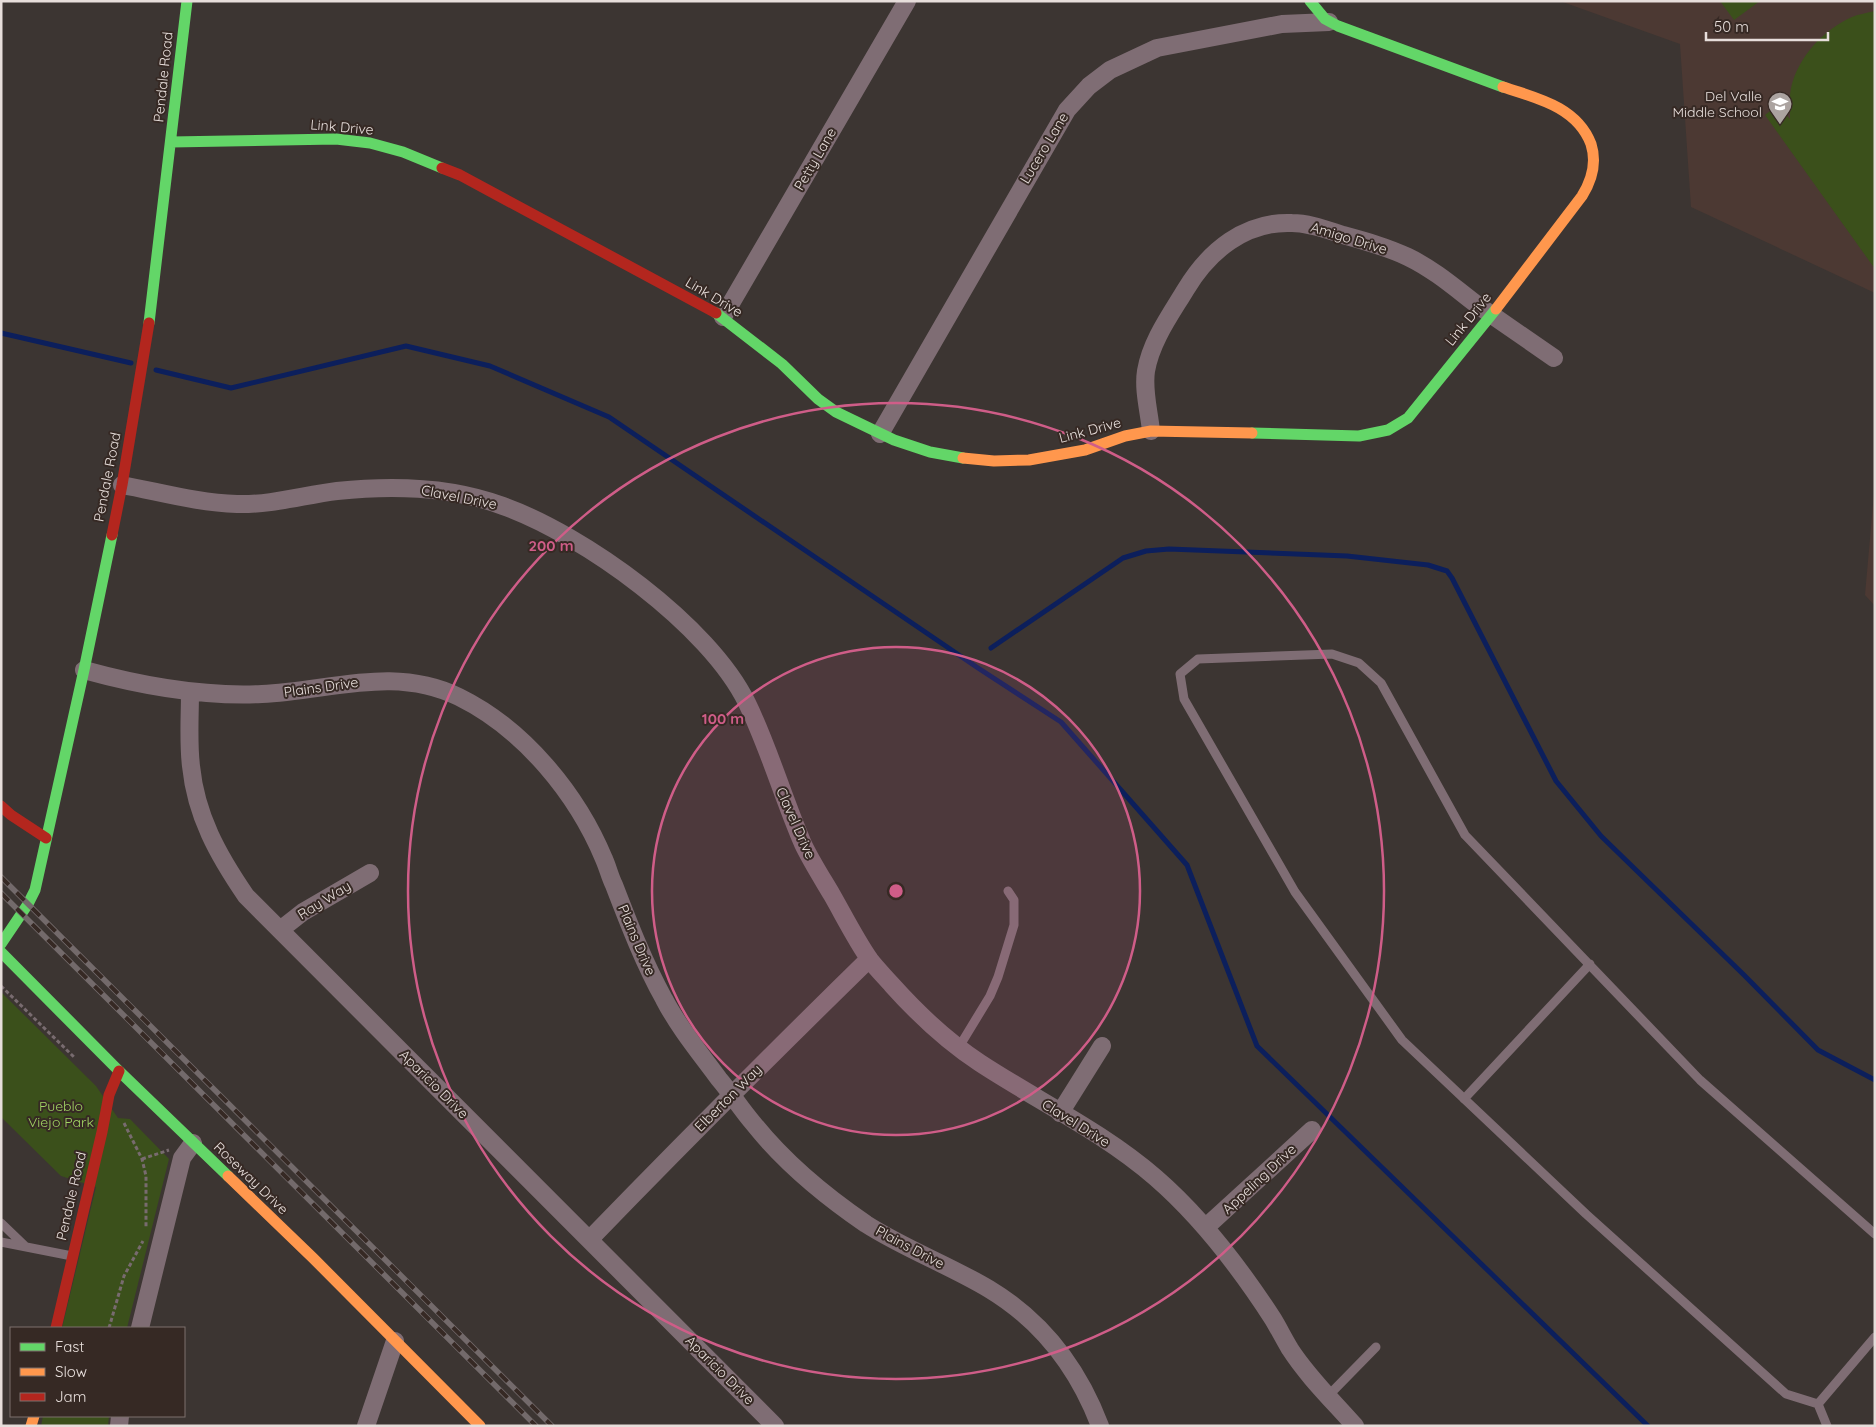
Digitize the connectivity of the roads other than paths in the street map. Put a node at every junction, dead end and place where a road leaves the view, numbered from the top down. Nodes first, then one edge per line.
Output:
1 (186, 1) edge
2 (907, 1) edge
3 (1310, 1) edge
4 (1329, 22) junction
5 (171, 142) junction
6 (1491, 315) junction
7 (723, 317) junction
8 (1554, 358) dead end
9 (1152, 431) junction
10 (880, 434) junction
11 (122, 485) junction
12 (84, 670) junction
13 (190, 692) junction
14 (1, 806) edge
15 (46, 838) junction
16 (370, 873) dead end
17 (1008, 891) dead end
18 (280, 930) junction
19 (1, 944) edge
20 (1, 952) edge
21 (869, 958) junction
22 (1590, 964) junction
23 (1102, 1046) dead end
24 (959, 1047) junction
25 (118, 1070) junction
26 (732, 1096) junction
27 (1464, 1099) junction
28 (1060, 1112) junction
29 (1312, 1130) dead end
30 (194, 1143) junction
31 (1, 1223) edge
32 (1206, 1227) junction
33 (1875, 1234) edge
34 (590, 1239) junction
35 (1, 1242) edge
36 (26, 1248) junction
37 (73, 1256) junction
38 (56, 1327) edge
39 (140, 1327) edge
40 (1875, 1337) edge
41 (395, 1341) junction
42 (1376, 1347) dead end
43 (1328, 1396) junction
44 (1818, 1404) junction
45 (366, 1426) edge
46 (480, 1426) edge
47 (776, 1426) edge
48 (1100, 1426) edge
49 (1355, 1426) edge
50 (1827, 1426) edge

1 - 5 street, Pendale Road
2 - 7 street, Petty Lane
3 - 4 street, Link Drive
4 - 6 street, Link Drive
4 - 10 street, Lucero Lane
5 - 7 street, Link Drive
5 - 11 street, Pendale Road
6 - 8 street, Amigo Drive
6 - 9 street, Link Drive
6 - 9 street, Amigo Drive
7 - 10 street, Link Drive
9 - 10 street, Link Drive
11 - 12 street, Pendale Road
11 - 21 street, Clavel Drive
12 - 13 street, Plains Drive
12 - 15 street, Pendale Road
13 - 18 street, Aparicio Drive
13 - 26 street, Plains Drive
14 - 15 street
15 - 19 street, Pendale Road
16 - 18 street, Ray Way
17 - 24 lane
18 - 34 street, Aparicio Drive
20 - 25 street, Roseway Drive
21 - 24 street, Clavel Drive
21 - 26 street, Elberton Way
22 - 27 lane
22 - 27 lane
22 - 33 lane
23 - 28 street
24 - 28 street, Clavel Drive
25 - 30 street, Roseway Drive
25 - 37 street, Pendale Road
26 - 34 street, Elberton Way
26 - 48 street, Plains Drive
27 - 44 lane
28 - 32 street, Clavel Drive
29 - 32 street, Appeling Drive
30 - 39 street
30 - 41 street, Roseway Drive
31 - 36 lane
32 - 43 street, Clavel Drive
34 - 47 street, Aparicio Drive
35 - 36 lane
36 - 37 lane
37 - 38 street, Pendale Road
40 - 44 lane
41 - 45 street
41 - 46 street, Roseway Drive
42 - 43 lane
43 - 49 street, Clavel Drive
44 - 50 lane

